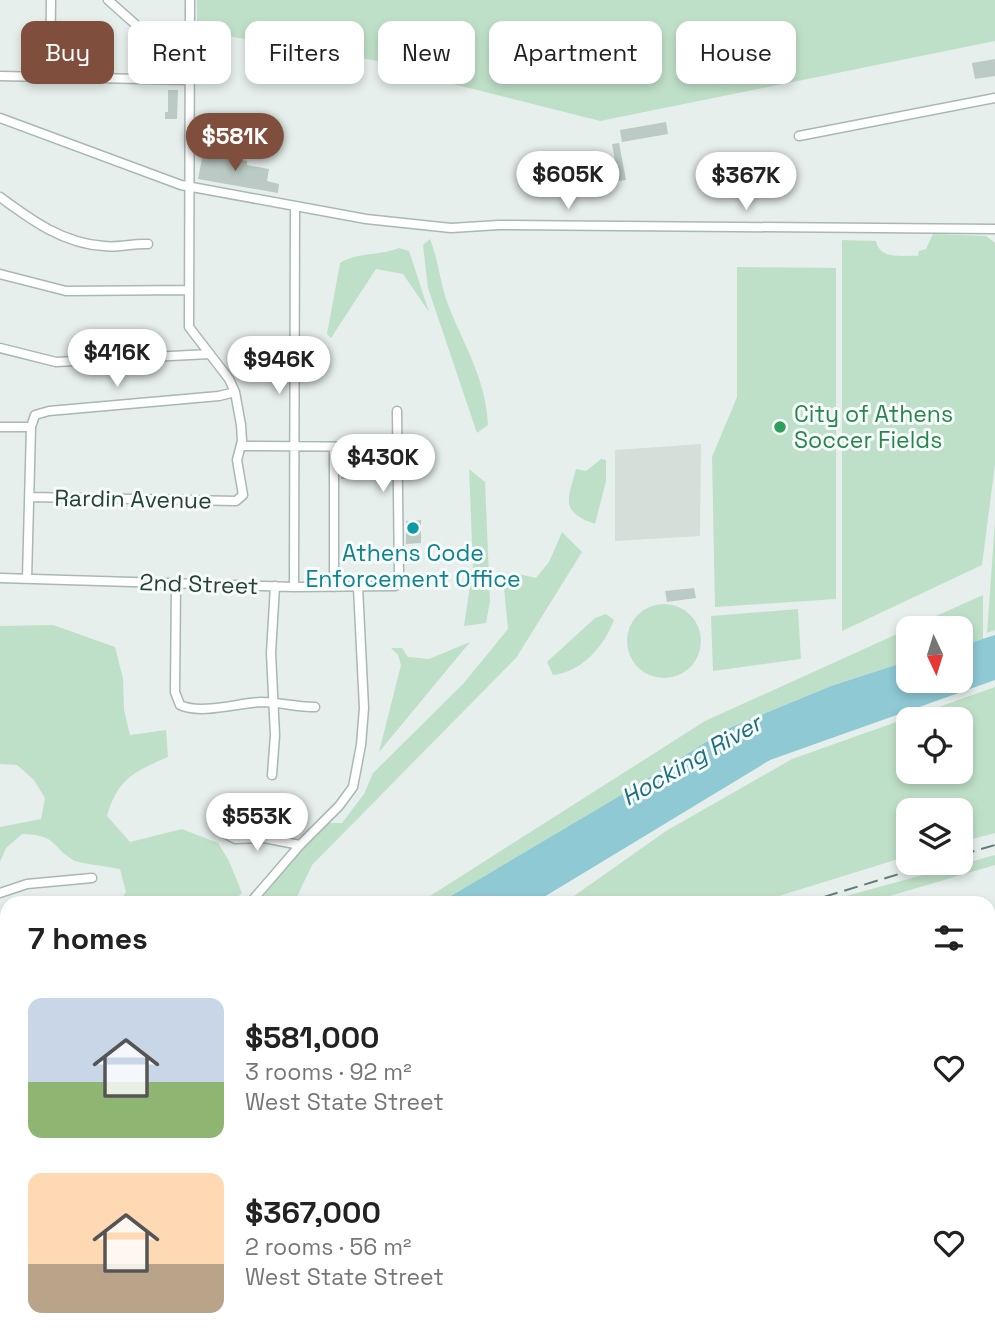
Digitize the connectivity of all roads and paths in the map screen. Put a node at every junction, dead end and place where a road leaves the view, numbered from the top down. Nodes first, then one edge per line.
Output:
1 (51, 0) edge
2 (108, 0) edge
3 (190, 0) edge
4 (51, 21) edge
5 (130, 21) edge
6 (190, 21) edge
7 (0, 76) edge
8 (21, 77) edge
9 (189, 84) edge
10 (995, 98) edge
11 (0, 118) edge
12 (799, 136) dead end
13 (188, 186) junction
14 (0, 197) edge
15 (295, 206) junction
16 (995, 229) edge
17 (148, 244) dead end
18 (0, 274) edge
19 (188, 290) junction
20 (0, 348) edge
21 (209, 354) junction
22 (235, 392) junction
23 (397, 411) dead end
24 (0, 427) edge
25 (31, 427) junction
26 (241, 446) junction
27 (294, 446) junction
28 (334, 447) junction
29 (397, 447) junction
30 (30, 497) junction
31 (0, 578) edge
32 (27, 579) junction
33 (176, 583) junction
34 (275, 586) junction
35 (293, 587) junction
36 (334, 587) junction
37 (358, 587) junction
38 (274, 704) junction
39 (315, 707) dead end
40 (272, 775) dead end
41 (224, 833) dead end
42 (300, 845) junction
43 (92, 878) dead end
44 (0, 893) edge
45 (256, 896) edge

1 - 4 street
2 - 5 street
3 - 6 street
7 - 8 street
9 - 13 street
10 - 12 street
11 - 13 street
13 - 15 street
13 - 19 street
14 - 17 street
15 - 16 street
15 - 27 street
18 - 19 street
19 - 21 street
20 - 21 street
21 - 22 street
22 - 25 street
22 - 26 street
23 - 29 street
24 - 25 street
25 - 30 street
26 - 27 street
26 - 30 street, Rardin Avenue
27 - 28 street
27 - 35 street
28 - 29 street
28 - 36 street
29 - 37 street, 2nd Street
30 - 32 street
31 - 32 street, 2nd Street
32 - 33 street, 2nd Street
33 - 34 street, 2nd Street
33 - 38 street
34 - 35 street, 2nd Street
34 - 38 street
35 - 36 street, 2nd Street
36 - 37 street, 2nd Street
37 - 42 street
38 - 39 street
38 - 40 street
41 - 42 street
42 - 45 street
43 - 44 street

